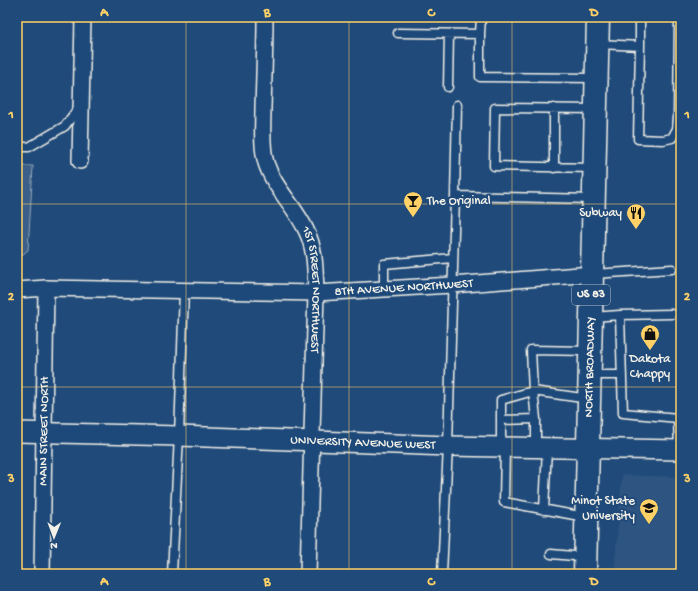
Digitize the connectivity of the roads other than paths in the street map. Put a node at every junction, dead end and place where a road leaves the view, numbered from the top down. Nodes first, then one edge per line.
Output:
1 (83, 17) edge
2 (265, 17) edge
3 (481, 17) edge
4 (598, 17) edge
5 (640, 17) edge
6 (679, 17) edge
7 (398, 33) dead end
8 (449, 34) junction
9 (480, 34) junction
10 (597, 44) junction
11 (640, 46) junction
12 (596, 78) junction
13 (448, 87) dead end
14 (81, 104) junction
15 (457, 106) dead end
16 (554, 108) junction
17 (596, 109) junction
18 (17, 147) edge
19 (80, 162) dead end
20 (554, 168) junction
21 (594, 168) junction
22 (454, 196) junction
23 (594, 199) junction
24 (453, 258) junction
25 (672, 269) dead end
26 (592, 274) junction
27 (452, 285) junction
28 (46, 288) junction
29 (384, 289) junction
30 (17, 290) edge
31 (184, 290) junction
32 (316, 293) junction
33 (672, 314) dead end
34 (620, 315) junction
35 (591, 317) junction
36 (590, 350) junction
37 (590, 375) junction
38 (622, 375) junction
39 (533, 391) junction
40 (589, 399) junction
41 (501, 420) junction
42 (536, 420) junction
43 (17, 432) edge
44 (44, 433) junction
45 (179, 436) junction
46 (312, 441) junction
47 (448, 446) junction
48 (503, 447) junction
49 (542, 448) junction
50 (588, 449) junction
51 (680, 450) edge
52 (544, 510) junction
53 (586, 517) junction
54 (552, 554) dead end
55 (585, 565) edge
56 (42, 574) edge
57 (172, 574) edge
58 (308, 574) edge
59 (442, 574) edge

1 - 14 street
2 - 32 street, 1ST STREET NORTHWEST
3 - 9 lane
4 - 10 main road, NORTH BROADWAY / US 83
5 - 11 lane
6 - 11 lane
7 - 8 lane
8 - 9 lane
8 - 13 lane
9 - 12 lane
10 - 11 lane
10 - 12 main road, NORTH BROADWAY / US 83
12 - 17 main road, NORTH BROADWAY / US 83
14 - 18 lane
14 - 19 street
15 - 22 lane
16 - 17 lane
16 - 20 lane
16 - 20 lane
17 - 21 main road, NORTH BROADWAY / US 83
20 - 21 lane
21 - 23 main road, NORTH BROADWAY / US 83
22 - 23 lane
22 - 24 lane
23 - 26 main road, NORTH BROADWAY / US 83
24 - 27 lane
24 - 29 lane
25 - 26 lane
26 - 27 street, 8TH AVENUE NORTHWEST
26 - 35 main road, NORTH BROADWAY / US 83
27 - 29 street, 8TH AVENUE NORTHWEST
27 - 47 lane
28 - 30 street, 8TH AVENUE NORTHWEST
28 - 31 street, 8TH AVENUE NORTHWEST
28 - 44 street, MAIN STREET NORTH
29 - 32 street, 8TH AVENUE NORTHWEST
31 - 32 street, 8TH AVENUE NORTHWEST
31 - 45 lane
32 - 46 street, 1ST STREET NORTHWEST
33 - 34 lane
34 - 35 lane
34 - 38 lane
35 - 36 main road, NORTH BROADWAY / US 83
36 - 37 main road, NORTH BROADWAY / US 83
36 - 39 lane
37 - 38 lane
37 - 40 main road, NORTH BROADWAY / US 83
38 - 51 lane
39 - 40 lane
39 - 41 lane
39 - 42 lane
40 - 50 main road, NORTH BROADWAY / US 83
41 - 42 lane
41 - 48 lane
42 - 49 lane
43 - 44 street, UNIVERSITY AVENUE WEST
44 - 45 street, UNIVERSITY AVENUE WEST
44 - 56 street, MAIN STREET NORTH
45 - 46 street, UNIVERSITY AVENUE WEST
45 - 57 lane
46 - 47 street, UNIVERSITY AVENUE WEST
46 - 58 street, 1ST STREET NORTHWEST
47 - 48 street, UNIVERSITY AVENUE WEST
47 - 59 lane
48 - 49 street, UNIVERSITY AVENUE WEST
48 - 52 lane
49 - 50 street, UNIVERSITY AVENUE WEST
49 - 52 lane
50 - 51 street, UNIVERSITY AVENUE WEST
50 - 53 main road, NORTH BROADWAY / US 83
52 - 53 lane
53 - 55 main road, NORTH BROADWAY / US 83
54 - 55 lane

